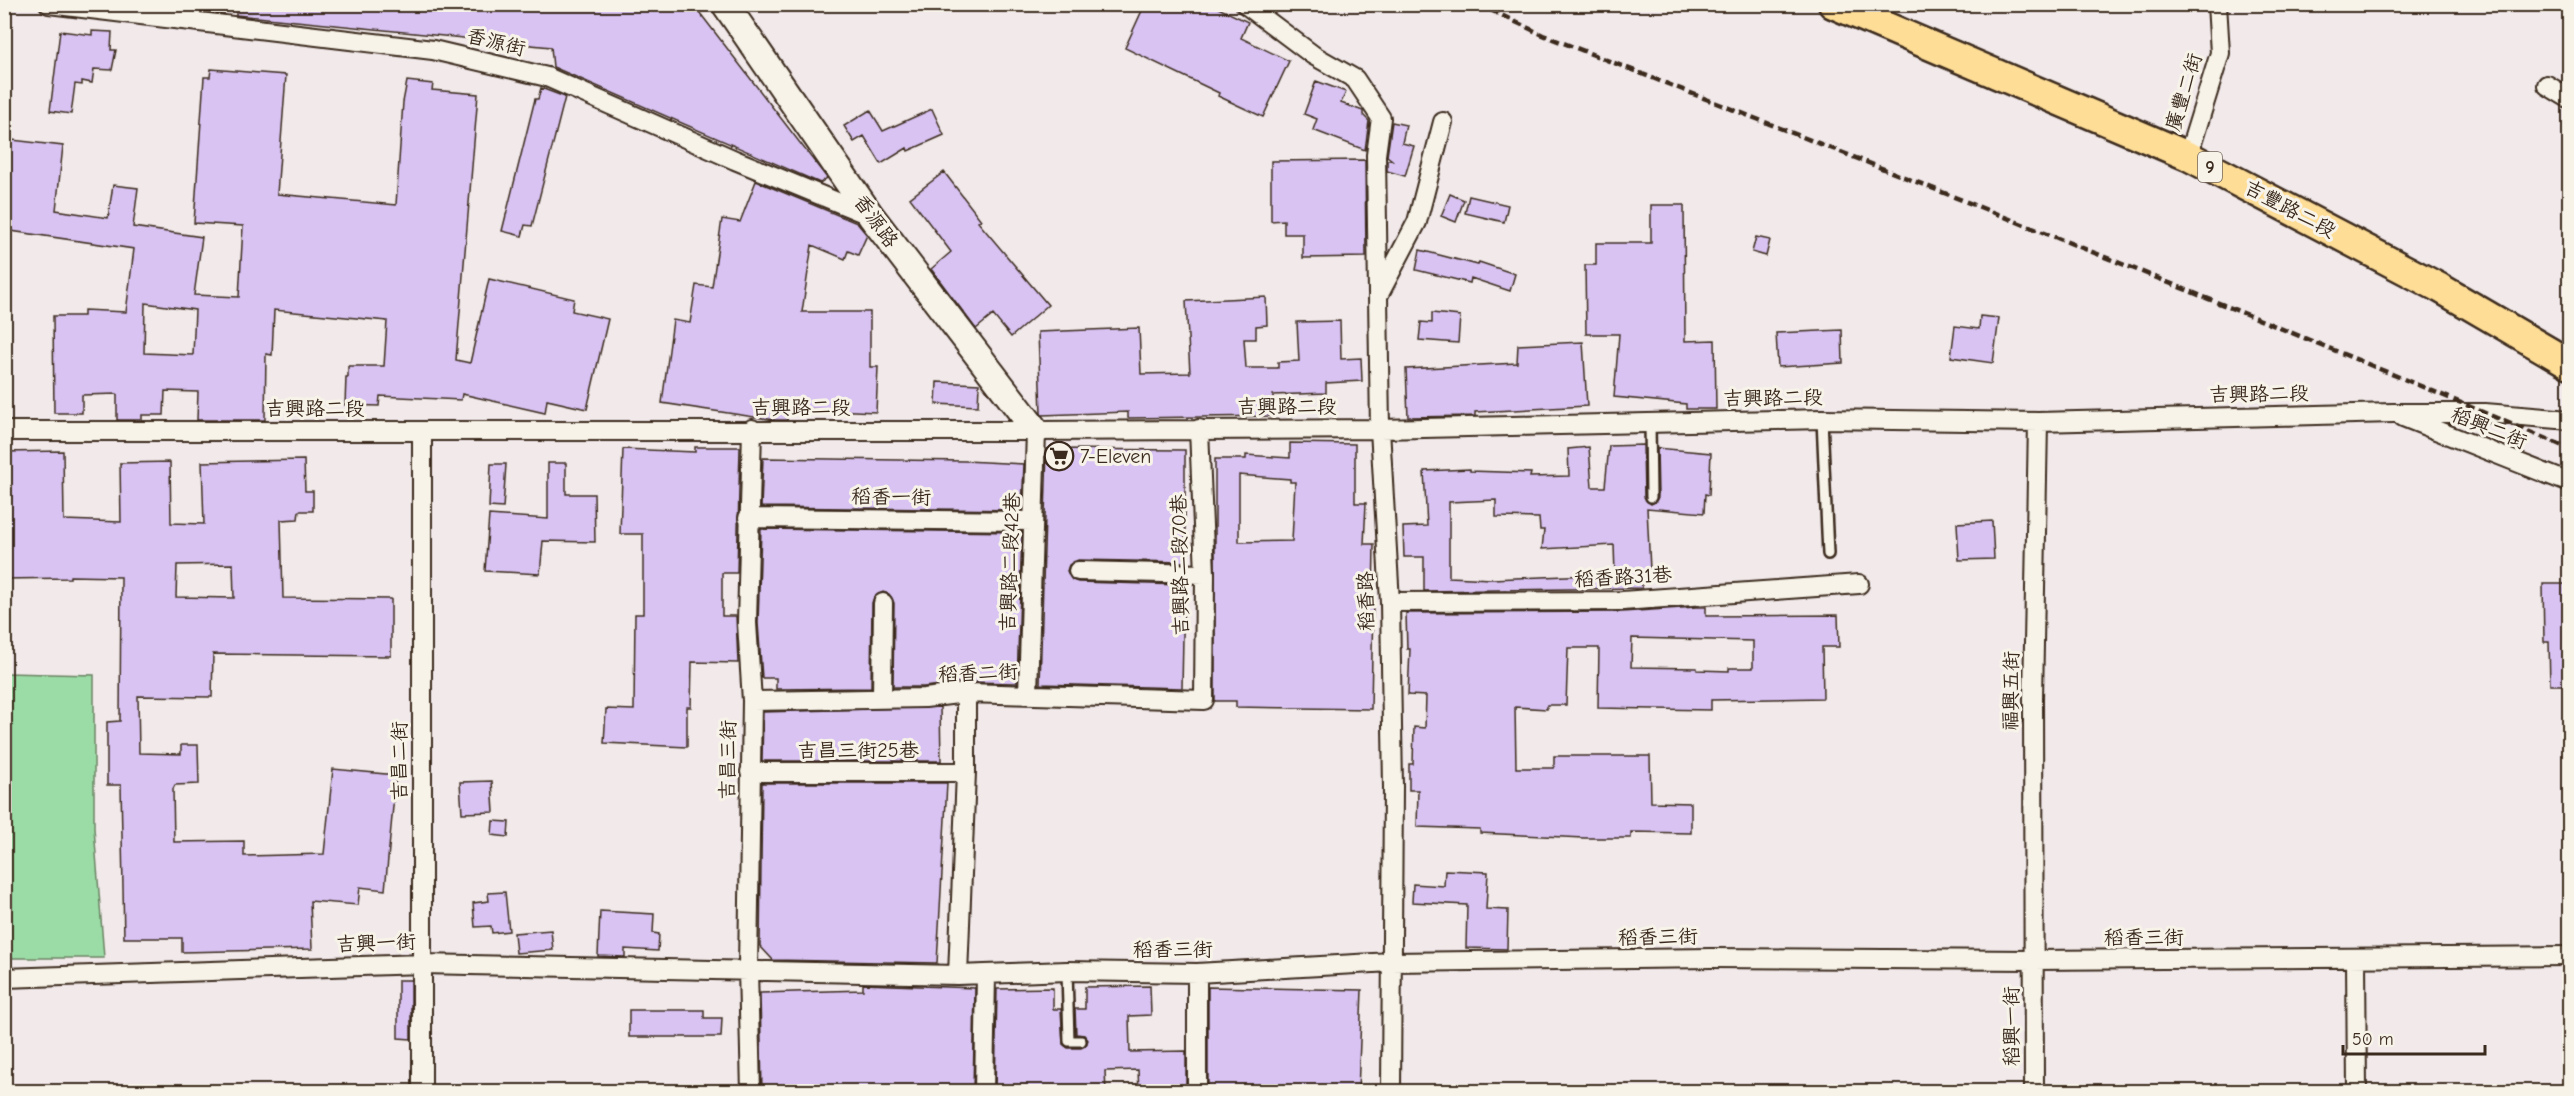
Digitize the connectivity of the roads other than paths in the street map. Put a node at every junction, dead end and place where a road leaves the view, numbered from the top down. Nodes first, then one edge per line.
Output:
1 (49, 4) edge
2 (726, 4) edge
3 (1245, 4) edge
4 (1833, 4) edge
5 (2217, 4) edge
6 (2547, 85) dead end
7 (2570, 99) edge
8 (1443, 122) dead end
9 (2188, 156) junction
10 (871, 216) junction
11 (1378, 296) junction
12 (2570, 364) edge
13 (2393, 413) junction
14 (1822, 420) junction
15 (2570, 420) edge
16 (2038, 422) junction
17 (1650, 423) junction
18 (752, 429) junction
19 (1199, 429) junction
20 (1380, 429) junction
21 (422, 430) junction
22 (4, 431) edge
23 (1036, 431) junction
24 (2570, 483) edge
25 (1651, 497) dead end
26 (748, 518) junction
27 (1033, 520) junction
28 (1828, 554) dead end
29 (1078, 571) dead end
30 (1204, 574) junction
31 (1859, 584) dead end
32 (1390, 602) junction
33 (883, 603) dead end
34 (966, 693) junction
35 (1028, 694) junction
36 (882, 698) junction
37 (1204, 700) joint
38 (752, 701) junction
39 (750, 772) junction
40 (966, 772) junction
41 (2570, 956) edge
42 (2356, 959) junction
43 (2033, 960) junction
44 (1391, 962) junction
45 (422, 964) junction
46 (748, 969) junction
47 (1067, 971) junction
48 (1197, 973) junction
49 (958, 975) junction
50 (986, 975) junction
51 (4, 978) edge
52 (1082, 1041) dead end
53 (422, 1092) edge
54 (751, 1092) edge
55 (984, 1092) edge
56 (1197, 1092) edge
57 (1391, 1092) edge
58 (2034, 1092) edge
59 (2357, 1092) edge

1 - 10 street, 香源街
2 - 10 street, 香源路
3 - 11 street
4 - 9 main road, 吉豐路二段 / 9
5 - 9 street, 廣豐二街
6 - 7 street
8 - 11 street, 稻香路
9 - 12 main road, 吉豐路二段 / 9
10 - 23 street, 香源路
11 - 20 street, 稻香路
13 - 15 street, 吉興路二段
13 - 16 street, 吉興路二段
13 - 24 street, 稻興二街
14 - 16 street, 吉興路二段
14 - 17 street, 吉興路二段
14 - 28 lane
16 - 43 street, 福興五街
17 - 20 street, 吉興路二段
17 - 25 lane
18 - 21 street, 吉興路二段
18 - 23 street, 吉興路二段
18 - 26 street, 吉昌三街
19 - 20 street, 吉興路二段
19 - 23 street, 吉興路二段
19 - 30 street, 吉興路二段70巷
20 - 32 street, 稻香路
21 - 22 street, 吉興路二段
21 - 45 street, 吉昌二街
23 - 27 street, 吉興路二段42巷
26 - 27 street, 稻香一街
26 - 38 street, 吉昌三街
27 - 35 street, 吉興路二段42巷
29 - 30 street
30 - 37 street, 吉興路二段70巷
31 - 32 street, 稻香路31巷
32 - 44 street, 稻香路
33 - 36 street
34 - 35 street, 稻香二街
34 - 36 street, 稻香二街
34 - 40 street
35 - 37 street, 稻香二街
36 - 38 street, 稻香二街
38 - 39 street, 吉昌三街
39 - 40 street, 吉昌三街25巷
39 - 46 street, 吉昌三街
40 - 49 street
41 - 42 street, 稻香三街
42 - 43 street, 稻香三街
42 - 59 street
43 - 44 street, 稻香三街
43 - 58 street, 稻興一街
44 - 48 street, 稻香三街
44 - 57 street, 稻香路
45 - 46 street, 吉興一街
45 - 51 street, 吉興一街
45 - 53 street, 吉昌二街
46 - 49 street, 稻香三街
46 - 54 street, 吉昌三街
47 - 48 street, 稻香三街
47 - 50 street, 稻香三街
47 - 52 lane
48 - 56 street
49 - 50 street, 稻香三街
50 - 55 street

